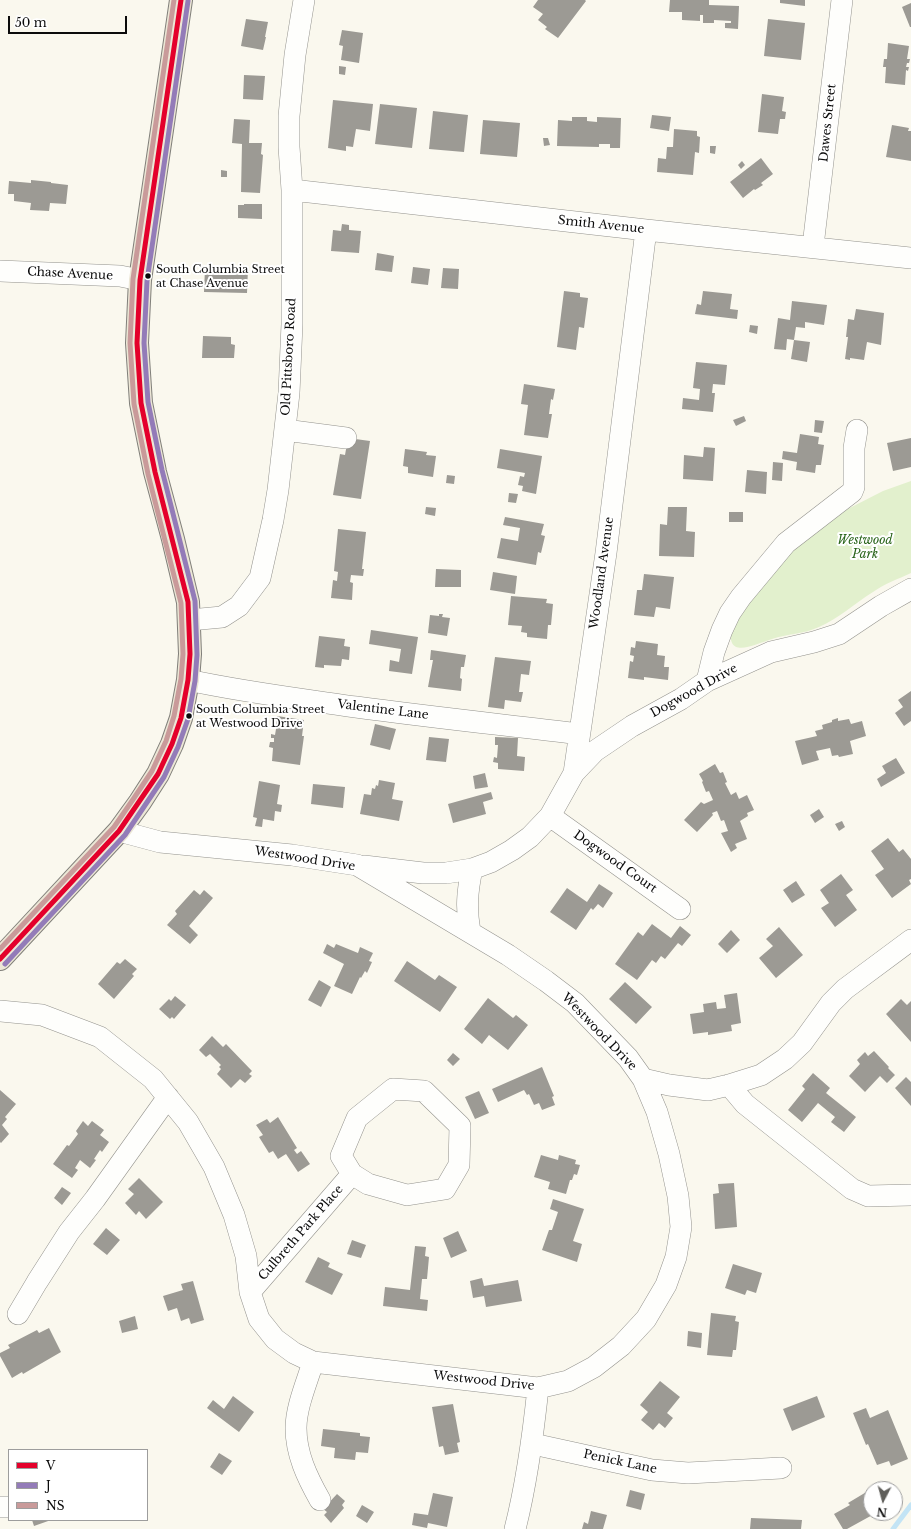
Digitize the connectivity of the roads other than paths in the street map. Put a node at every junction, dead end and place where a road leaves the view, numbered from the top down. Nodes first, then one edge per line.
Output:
1 (181, 0) edge
2 (304, 0) edge
3 (842, 0) edge
4 (292, 190) junction
5 (646, 230) junction
6 (814, 246) junction
7 (911, 258) edge
8 (0, 271) edge
9 (140, 280) junction
10 (285, 430) junction
11 (858, 430) dead end
12 (346, 438) dead end
13 (911, 589) edge
14 (190, 620) junction
15 (188, 680) junction
16 (707, 681) junction
17 (579, 734) junction
18 (574, 773) junction
19 (550, 816) junction
20 (119, 831) junction
21 (357, 865) junction
22 (472, 869) junction
23 (680, 909) dead end
24 (470, 932) junction
25 (911, 940) edge
26 (0, 959) edge
27 (0, 1011) edge
28 (643, 1080) junction
29 (730, 1085) junction
30 (168, 1097) junction
31 (352, 1174) junction
32 (911, 1195) edge
33 (250, 1292) junction
34 (18, 1314) dead end
35 (313, 1362) junction
36 (538, 1388) junction
37 (533, 1444) junction
38 (781, 1468) dead end
39 (320, 1500) dead end
40 (515, 1529) edge

1 - 9 main road
2 - 4 street, Old Pittsboro Road
3 - 6 street, Dawes Street
4 - 5 street, Smith Avenue
4 - 10 street, Old Pittsboro Road
5 - 6 street, Smith Avenue
5 - 17 street, Woodland Avenue
6 - 7 street, Smith Avenue
8 - 9 street, Chase Avenue
9 - 14 main road
10 - 12 street
10 - 14 street, Old Pittsboro Road
11 - 16 street
13 - 16 street, Dogwood Drive
14 - 15 main road
15 - 17 street, Valentine Lane
15 - 20 main road
16 - 18 street, Dogwood Drive
17 - 18 street, Woodland Avenue
18 - 19 street, Woodland Avenue
19 - 22 street, Woodland Avenue
19 - 23 street, Dogwood Court
20 - 21 street, Westwood Drive
20 - 26 main road
21 - 22 street, Woodland Avenue
21 - 24 street, Westwood Drive
22 - 24 street
24 - 28 street, Westwood Drive
25 - 29 street
27 - 30 street, Westwood Drive
28 - 29 street
28 - 36 street, Westwood Drive
29 - 32 street
30 - 33 street, Westwood Drive
30 - 34 street
31 - 31 street, Culbreth Park Place
31 - 33 street, Culbreth Park Place
33 - 35 street, Westwood Drive
35 - 36 street, Westwood Drive
35 - 39 street
36 - 37 street
37 - 38 street, Penick Lane
37 - 40 street

